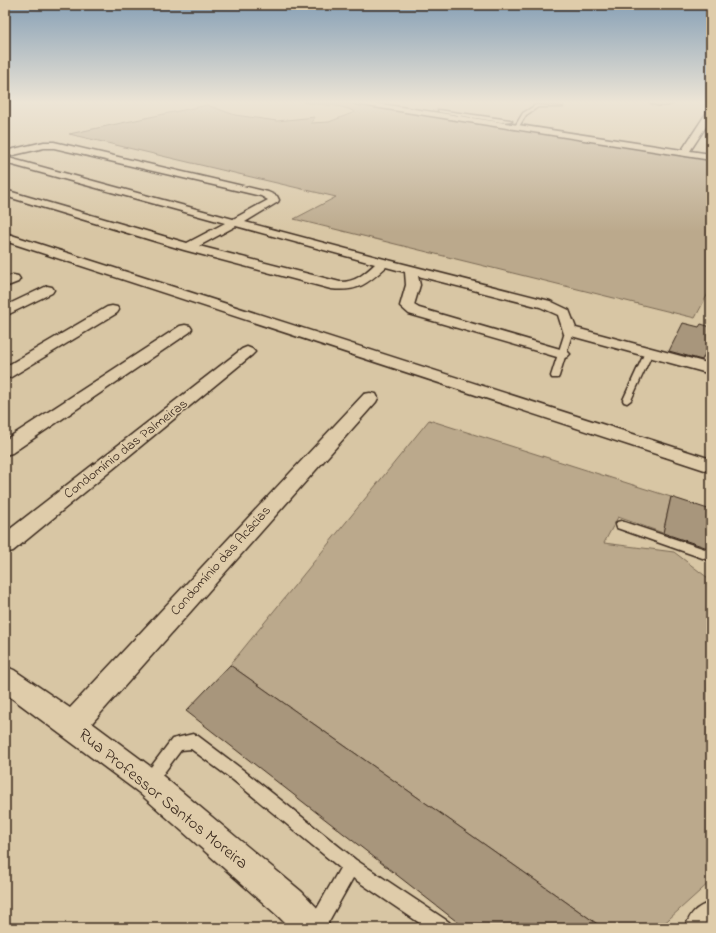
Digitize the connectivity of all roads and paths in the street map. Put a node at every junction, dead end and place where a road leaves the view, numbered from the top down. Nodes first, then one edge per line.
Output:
1 (42, 146) edge
2 (56, 146) edge
3 (641, 146) edge
4 (689, 146) edge
5 (685, 152) junction
6 (5, 154) edge
7 (711, 157) edge
8 (5, 160) edge
9 (5, 193) edge
10 (235, 223) junction
11 (5, 237) edge
12 (188, 247) junction
13 (384, 263) junction
14 (411, 270) junction
15 (47, 290) dead end
16 (112, 310) dead end
17 (5, 312) edge
18 (185, 329) dead end
19 (569, 330) junction
20 (247, 352) dead end
21 (649, 352) junction
22 (562, 354) junction
23 (711, 369) edge
24 (5, 374) edge
25 (554, 376) dead end
26 (370, 398) dead end
27 (627, 400) dead end
28 (5, 449) edge
29 (711, 466) edge
30 (621, 525) dead end
31 (5, 545) edge
32 (711, 556) edge
33 (5, 678) edge
34 (72, 724) junction
35 (148, 782) junction
36 (350, 866) junction
37 (711, 921) edge
38 (314, 928) edge
39 (442, 928) edge
40 (704, 928) edge

1 - 6 street
2 - 10 street
3 - 5 street
4 - 5 street
5 - 7 street
8 - 10 street
9 - 12 street
10 - 12 street
10 - 13 street
11 - 29 street
12 - 13 street
13 - 14 street
14 - 19 street
14 - 22 street
15 - 17 street
16 - 24 street
18 - 28 street
19 - 21 street
19 - 22 lane
20 - 31 street, Condomínio das Palmeiras
21 - 23 street
21 - 27 lane
22 - 25 lane
26 - 34 street, Condomínio das Acácias
30 - 32 lane
33 - 34 street, Rua Professor Santos Moreira
34 - 35 street, Rua Professor Santos Moreira
35 - 36 lane
35 - 38 street, Rua Professor Santos Moreira
36 - 38 lane
36 - 39 lane
37 - 40 main road

